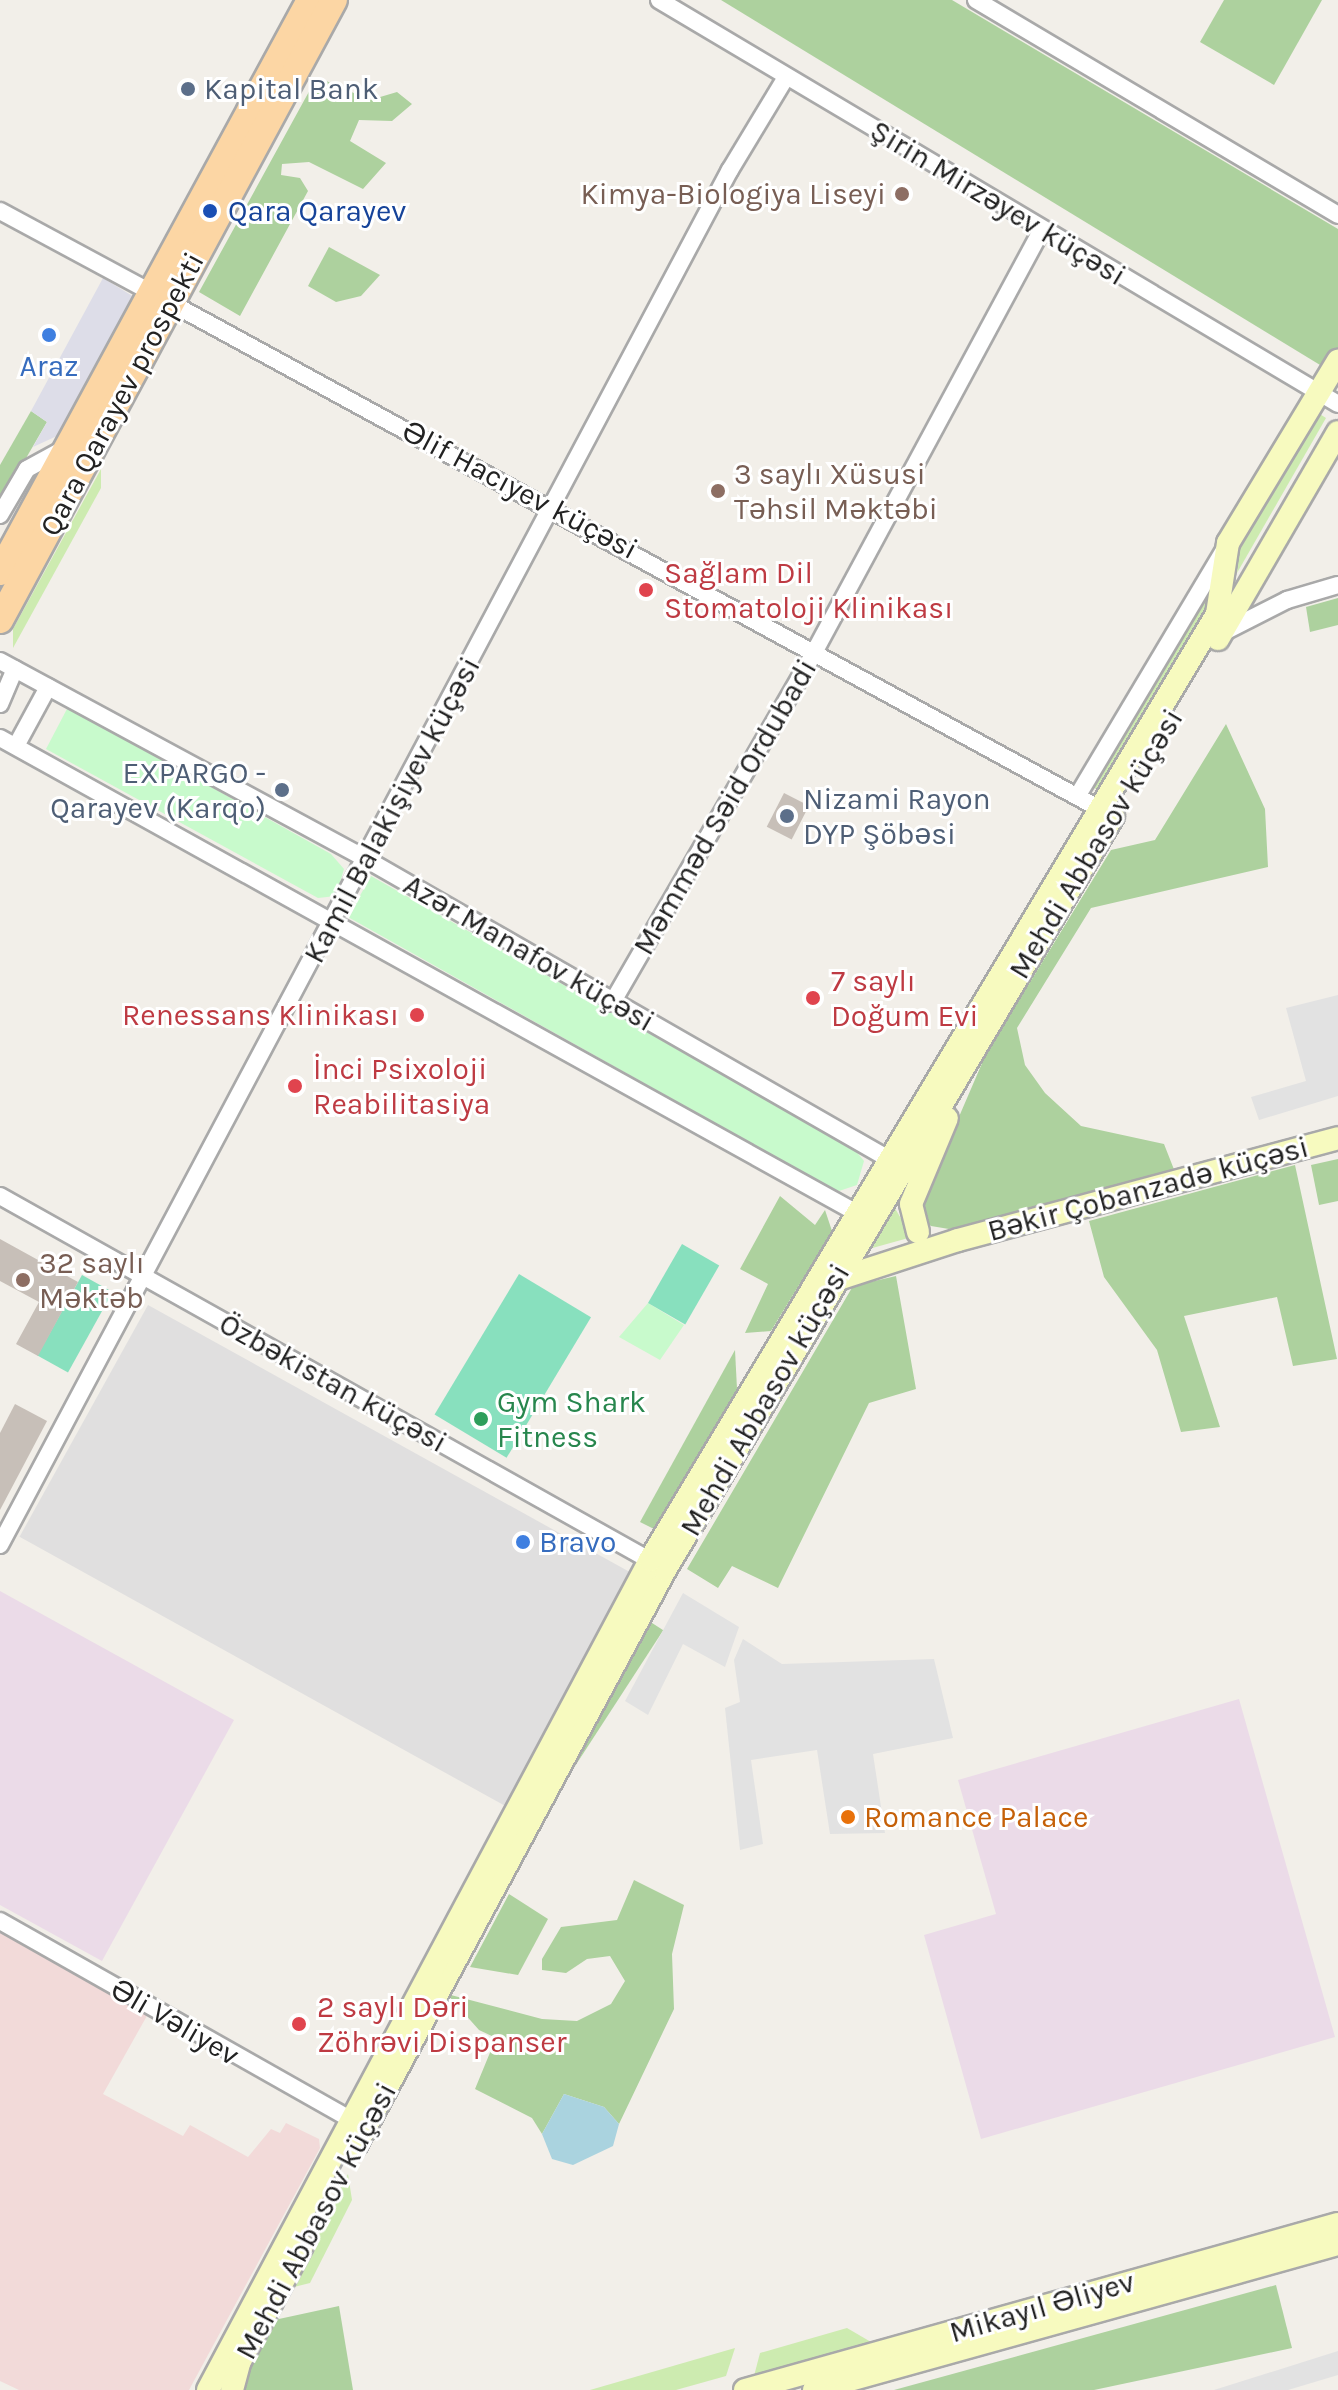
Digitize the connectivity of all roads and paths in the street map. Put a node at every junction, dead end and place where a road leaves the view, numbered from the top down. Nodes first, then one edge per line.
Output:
1 (310, 0) edge
2 (334, 0) edge
3 (659, 0) edge
4 (976, 0) edge
5 (786, 77) junction
6 (0, 211) edge
7 (1338, 215) edge
8 (1042, 230) junction
9 (161, 298) junction
10 (1338, 361) edge
11 (1314, 393) junction
12 (1338, 404) edge
13 (1338, 432) edge
14 (70, 446) junction
15 (555, 509) junction
16 (0, 515) edge
17 (1228, 543) junction
18 (4, 585) edge
19 (1338, 585) edge
20 (0, 620) edge
21 (1222, 632) junction
22 (816, 649) junction
23 (7, 665) edge
24 (48, 687) junction
25 (0, 704) edge
26 (0, 738) edge
27 (16, 746) junction
28 (1078, 795) junction
29 (1100, 809) junction
30 (364, 858) junction
31 (332, 919) junction
32 (612, 1003) junction
33 (983, 1034) junction
34 (1338, 1138) edge
35 (887, 1158) junction
36 (896, 1180) junction
37 (0, 1196) edge
38 (864, 1215) junction
39 (918, 1232) junction
40 (958, 1240) junction
41 (835, 1269) junction
42 (142, 1276) junction
43 (0, 1545) edge
44 (658, 1565) junction
45 (0, 1921) edge
46 (352, 2120) junction
47 (1338, 2224) edge
48 (1338, 2244) edge
49 (208, 2390) edge
50 (232, 2390) edge
51 (745, 2390) edge
52 (814, 2390) edge

1 - 9 main road, Qara Qarayev prospekti
2 - 9 main road, Qara Qarayev prospekti
3 - 5 street, Şirin Mirzəyev küçəsi
4 - 7 street
5 - 8 street, Şirin Mirzəyev küçəsi
5 - 15 street, Kamil Balakişiyev küçəsi
6 - 9 street, Əlif Hacıyev küçəsi
8 - 11 street, Şirin Mirzəyev küçəsi
8 - 22 street, Məmməd Səid Ordubadi
9 - 14 main road, Qara Qarayev prospekti
9 - 15 street, Əlif Hacıyev küçəsi
9 - 18 main road, Qara Qarayev prospekti
10 - 11 street, Mehdi Abbasov küçəsi
11 - 12 street, Şirin Mirzəyev küçəsi
11 - 17 street, Mehdi Abbasov küçəsi
13 - 21 street, Mehdi Abbasov küçəsi
14 - 16 street
14 - 18 main road, Qara Qarayev prospekti
15 - 22 street, Əlif Hacıyev küçəsi
15 - 30 street, Kamil Balakişiyev küçəsi
17 - 28 street, Mehdi Abbasov küçəsi
17 - 29 street, Mehdi Abbasov küçəsi
18 - 20 main road, Qara Qarayev prospekti
19 - 21 street
21 - 33 street, Mehdi Abbasov küçəsi
22 - 28 street, Əlif Hacıyev küçəsi
22 - 32 street, Məmməd Səid Ordubadi
23 - 24 street, Azər Manafov küçəsi
23 - 25 street
24 - 27 street
24 - 30 street, Azər Manafov küçəsi
26 - 27 street
27 - 31 street
28 - 29 street, Əlif Hacıyev küçəsi
29 - 35 street, Mehdi Abbasov küçəsi
30 - 31 street, Kamil Balakişiyev küçəsi
30 - 32 street, Azər Manafov küçəsi
31 - 38 street
31 - 42 street, Kamil Balakişiyev küçəsi
32 - 35 street, Azər Manafov küçəsi
33 - 36 street, Mehdi Abbasov küçəsi
33 - 39 street
34 - 40 street, Bəkir Çobanzadə küçəsi
35 - 36 street
35 - 38 street, Mehdi Abbasov küçəsi
36 - 38 street, Mehdi Abbasov küçəsi
36 - 39 street
37 - 42 street, Özbəkistan küçəsi
38 - 41 street, Mehdi Abbasov küçəsi
39 - 40 street
40 - 41 street, Bəkir Çobanzadə küçəsi
41 - 44 street, Mehdi Abbasov küçəsi
42 - 43 street, Kamil Balakişiyev küçəsi
42 - 44 street, Özbəkistan küçəsi
44 - 46 street, Mehdi Abbasov küçəsi
44 - 50 street, Mehdi Abbasov küçəsi
45 - 46 street, Əli Vəliyev
46 - 49 street, Mehdi Abbasov küçəsi
47 - 51 street, Mikayıl Əliyev
48 - 52 street, Mikayıl Əliyev

